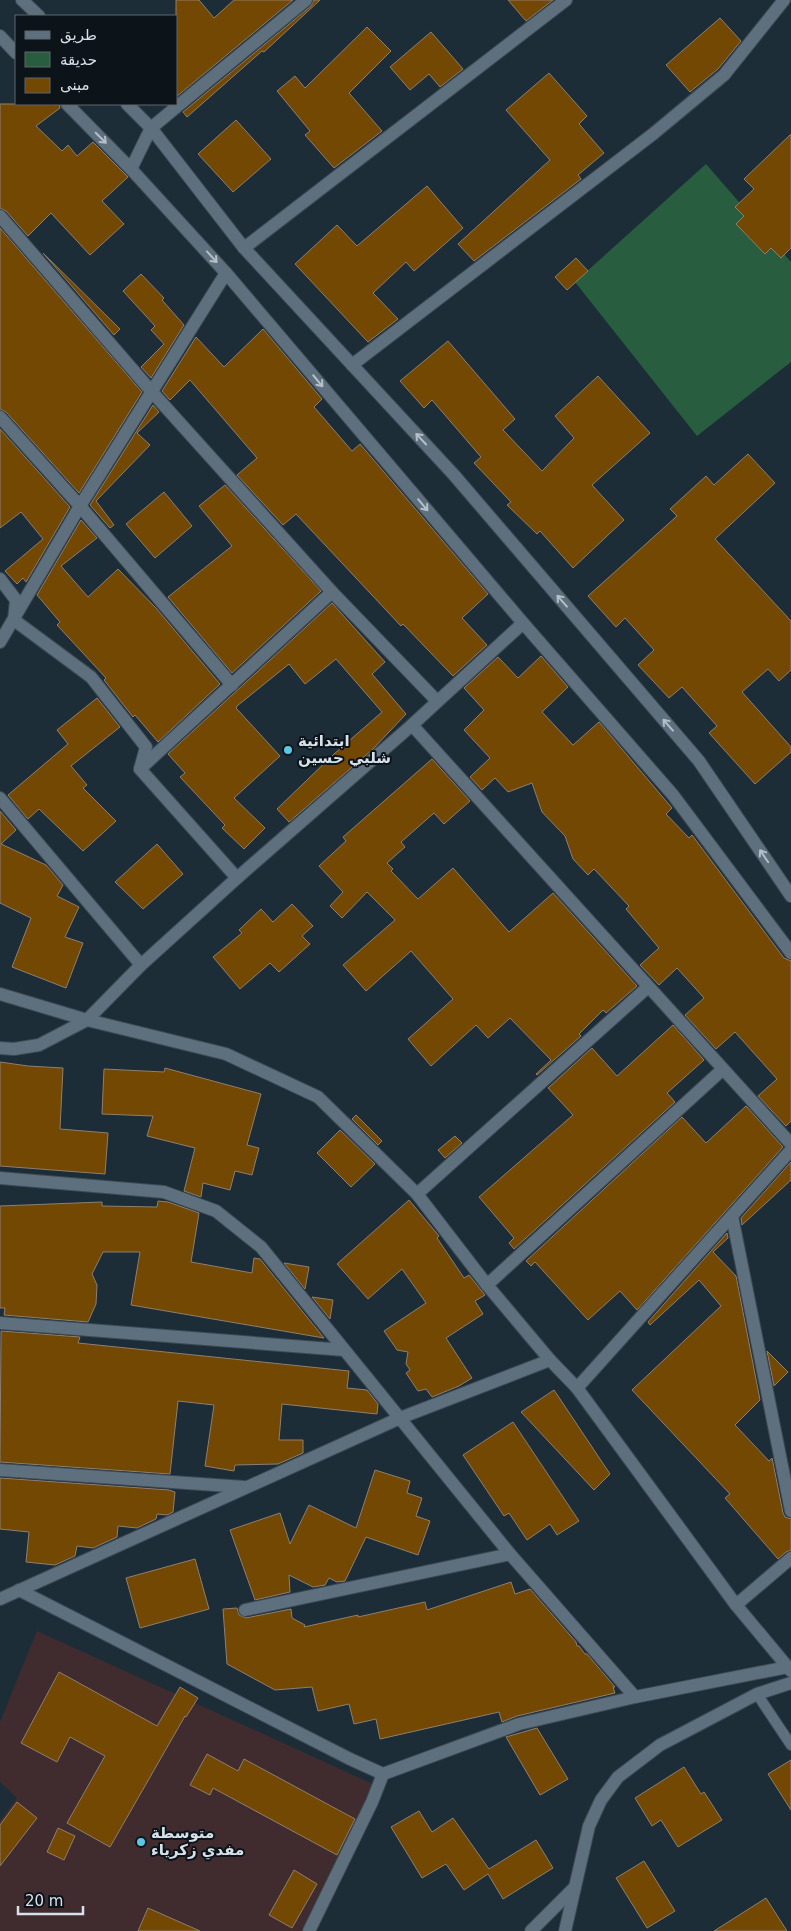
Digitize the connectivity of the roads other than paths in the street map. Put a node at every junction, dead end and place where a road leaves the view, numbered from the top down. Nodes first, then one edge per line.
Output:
1 (22, 0) edge
2 (306, 0) edge
3 (566, 0) edge
4 (784, 0) edge
5 (38, 15) edge
6 (0, 36) edge
7 (15, 52) edge
8 (68, 105) edge
9 (128, 105) edge
10 (151, 128) junction
11 (132, 169) junction
12 (0, 216) edge
13 (244, 248) junction
14 (226, 273) junction
15 (352, 365) junction
16 (152, 392) junction
17 (0, 417) edge
18 (80, 506) junction
19 (0, 579) edge
20 (332, 592) junction
21 (14, 620) junction
22 (523, 622) junction
23 (0, 642) edge
24 (232, 685) junction
25 (437, 701) junction
26 (412, 725) junction
27 (140, 769) junction
28 (0, 798) edge
29 (237, 878) junction
30 (791, 896) edge
31 (791, 953) edge
32 (141, 965) junction
33 (648, 987) junction
34 (0, 994) edge
35 (87, 1020) junction
36 (0, 1048) edge
37 (723, 1069) junction
38 (791, 1144) edge
39 (791, 1150) edge
40 (0, 1178) edge
41 (417, 1194) junction
42 (732, 1216) junction
43 (487, 1285) junction
44 (0, 1323) edge
45 (344, 1350) junction
46 (550, 1360) junction
47 (576, 1388) junction
48 (400, 1418) junction
49 (0, 1470) edge
50 (245, 1487) junction
51 (791, 1511) edge
52 (510, 1554) junction
53 (791, 1558) edge
54 (19, 1590) junction
55 (0, 1599) edge
56 (736, 1605) junction
57 (245, 1610) dead end
58 (790, 1669) edge
59 (791, 1683) edge
60 (757, 1694) junction
61 (635, 1697) junction
62 (791, 1745) edge
63 (383, 1774) junction
64 (575, 1887) junction
65 (309, 1931) edge
66 (531, 1931) edge
67 (565, 1931) edge

1 - 5 street
2 - 10 street
3 - 13 street
4 - 15 street
6 - 7 street
8 -> 11 street
9 - 10 street
10 - 11 street
10 - 13 street
11 -> 14 street
12 - 16 street
13 - 15 street
14 - 16 street
14 -> 22 street
30 -> 15 street
16 - 18 street
16 - 20 street
17 - 18 street
18 - 21 street
18 - 24 street
19 - 21 street
20 - 24 street
20 - 25 street
21 - 23 street
21 - 27 street
22 - 25 street
22 - 31 street
24 - 27 street
25 - 26 street
26 - 29 street
26 - 33 street
27 - 29 street
28 - 32 street
29 - 32 street
32 - 35 street
33 - 37 street
33 - 41 street
34 - 35 street
35 - 36 street
35 - 41 street
37 - 38 street
37 - 43 street
39 - 42 street
40 - 45 street
41 - 43 street
42 - 47 street
42 - 51 street
43 - 46 street
44 - 45 street
45 - 48 street
46 - 47 street
46 - 48 street
47 - 56 street
48 - 50 street
48 - 52 street
49 - 50 street
50 - 54 street
52 - 57 street
52 - 61 street
53 - 56 street
54 - 55 street
54 - 63 street
56 - 58 street
58 - 61 street
59 - 60 street
60 - 62 lane
60 - 64 street
61 - 63 street
63 - 65 street
64 - 66 street
64 - 67 street

